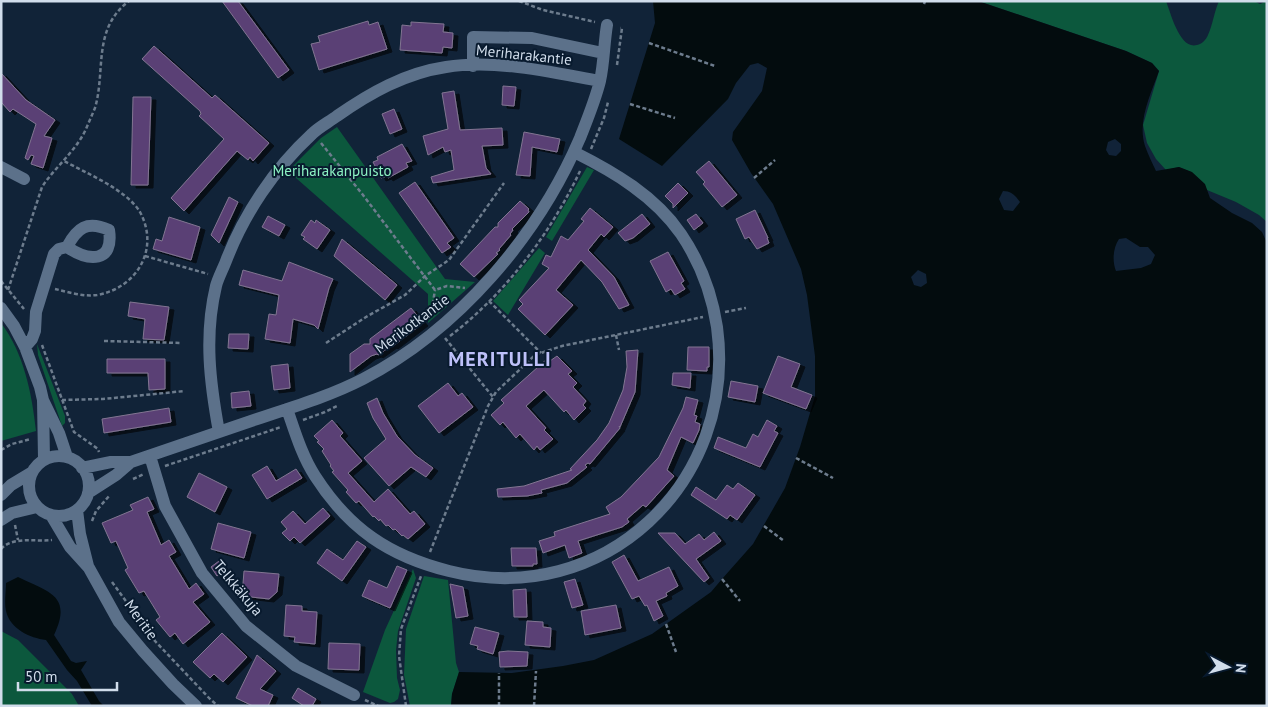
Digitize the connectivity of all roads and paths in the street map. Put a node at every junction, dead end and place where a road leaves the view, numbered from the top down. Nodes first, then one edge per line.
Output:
1 (129, 1) edge
2 (519, 1) edge
3 (607, 25) junction
4 (649, 43) dead end
5 (603, 53) junction
6 (473, 66) junction
7 (617, 66) dead end
8 (715, 66) dead end
9 (600, 81) junction
10 (609, 101) dead end
11 (630, 104) dead end
12 (676, 118) dead end
13 (313, 133) junction
14 (574, 152) junction
15 (586, 158) junction
16 (776, 160) dead end
17 (1, 167) edge
18 (24, 178) dead end
19 (754, 178) dead end
20 (504, 183) dead end
21 (67, 247) dead end
22 (146, 256) dead end
23 (425, 276) junction
24 (220, 277) junction
25 (8, 290) dead end
26 (436, 290) junction
27 (478, 292) junction
28 (490, 301) junction
29 (1, 308) edge
30 (746, 308) dead end
31 (715, 315) junction
32 (436, 328) junction
33 (616, 335) junction
34 (446, 340) junction
35 (104, 341) dead end
36 (182, 343) dead end
37 (326, 343) dead end
38 (440, 344) dead end
39 (25, 347) junction
40 (619, 350) dead end
41 (541, 353) junction
42 (184, 391) dead end
43 (493, 397) junction
44 (42, 400) junction
45 (62, 400) dead end
46 (341, 404) dead end
47 (488, 406) dead end
48 (287, 409) junction
49 (292, 424) junction
50 (74, 432) dead end
51 (219, 432) junction
52 (33, 438) dead end
53 (1, 450) edge
54 (101, 456) dead end
55 (150, 456) junction
56 (67, 457) junction
57 (796, 458) dead end
58 (44, 459) junction
59 (131, 462) junction
60 (82, 468) junction
61 (154, 470) junction
62 (31, 473) junction
63 (833, 478) dead end
64 (127, 482) dead end
65 (113, 492) dead end
66 (88, 493) junction
67 (1, 495) edge
68 (37, 507) junction
69 (77, 510) junction
70 (51, 515) junction
71 (1, 520) edge
72 (92, 525) dead end
73 (764, 526) dead end
74 (53, 540) dead end
75 (784, 541) dead end
76 (1, 549) edge
77 (88, 568) junction
78 (722, 579) dead end
79 (111, 580) dead end
80 (740, 601) dead end
81 (666, 624) dead end
82 (676, 652) dead end
83 (536, 671) dead end
84 (499, 673) dead end
85 (354, 695) dead end
86 (196, 706) edge
87 (218, 706) edge
88 (499, 706) edge
89 (534, 706) edge

1 - 25 path
2 - 3 path
3 - 5 street, Merikotkantie
3 - 7 path
4 - 8 path
5 - 6 street
5 - 9 street, Merikotkantie
6 - 9 street, Meriharakantie
6 - 13 street, Meriharakantie
9 - 14 street, Merikotkantie
10 - 15 path
11 - 12 path
13 - 23 path
13 - 24 street, Meriharakantie
14 - 15 street
14 - 27 street, Merikotkantie
15 - 28 path
15 - 31 street
16 - 19 path
17 - 18 street
20 - 23 path
21 - 39 street
22 - 24 path
23 - 26 path
23 - 37 path
24 - 51 street, Meriharakantie
26 - 27 path
26 - 32 path
27 - 28 path
27 - 32 street, Merikotkantie
28 - 34 path
28 - 41 path
29 - 39 street
30 - 31 path
31 - 33 path
31 - 49 street
32 - 34 path
32 - 48 street, Merikotkantie
33 - 40 path
33 - 41 path
34 - 38 path
34 - 43 path
35 - 36 path
39 - 44 street
41 - 43 path
42 - 45 path
43 - 47 path
44 - 56 street
44 - 58 street
46 - 49 path
48 - 49 street
48 - 51 street, Merikotkantie
49 - 61 path
50 - 54 path
51 - 55 street, Merikotkantie
52 - 53 path
55 - 59 street, Merikotkantie
55 - 61 street, Telkkäkuja
56 - 58 street
56 - 60 street
57 - 63 path
58 - 62 street
59 - 60 street, Merikotkantie
59 - 66 street, Merikotkantie
60 - 66 street
61 - 64 path
61 - 85 street, Telkkäkuja
62 - 67 street
62 - 68 street
65 - 72 path
66 - 69 street
68 - 70 street
68 - 71 street
69 - 70 street
69 - 77 street, Meritie
70 - 77 street, Meritie
73 - 75 path
74 - 76 path
77 - 86 street, Meritie
78 - 80 path
79 - 87 path
81 - 82 path
83 - 89 path
84 - 88 path

